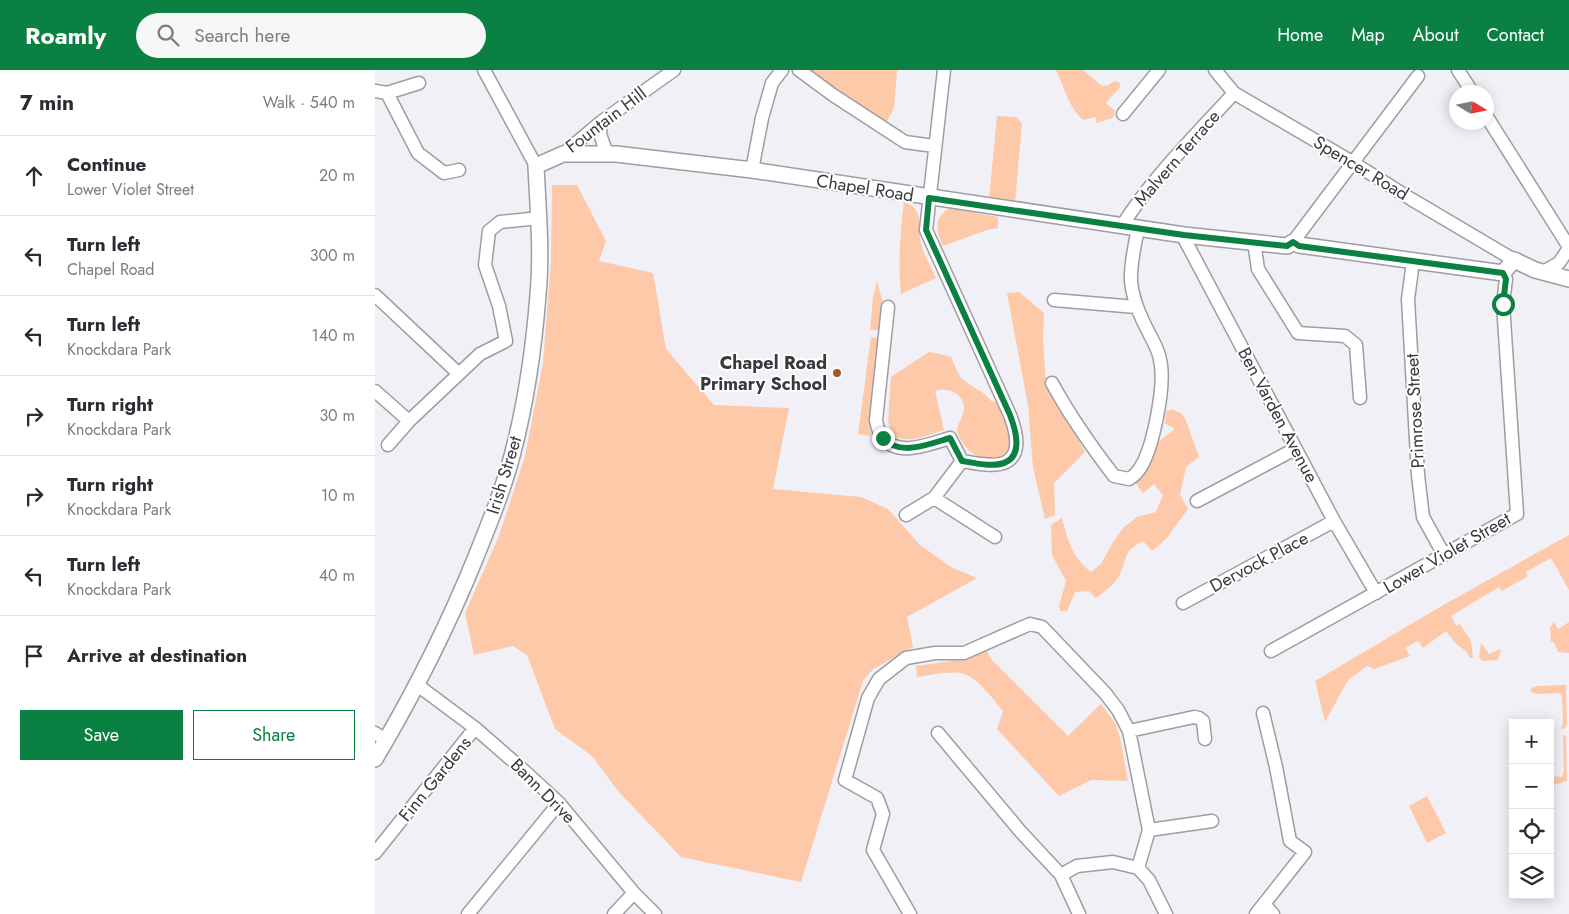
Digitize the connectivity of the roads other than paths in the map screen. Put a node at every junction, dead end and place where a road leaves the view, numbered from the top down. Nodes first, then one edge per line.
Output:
1 (484, 70) edge
2 (673, 70) edge
3 (782, 70) edge
4 (799, 70) edge
5 (944, 70) edge
6 (1159, 70) edge
7 (1215, 70) edge
8 (1458, 70) edge
9 (1418, 76) dead end
10 (419, 83) dead end
11 (1468, 85) edge
12 (378, 92) edge
13 (1234, 93) junction
14 (1123, 114) dead end
15 (601, 122) junction
16 (1494, 128) edge
17 (935, 146) junction
18 (563, 154) junction
19 (607, 154) junction
20 (1352, 162) junction
21 (536, 166) junction
22 (459, 170) dead end
23 (752, 170) junction
24 (929, 198) junction
25 (539, 218) junction
26 (1122, 226) junction
27 (1138, 228) junction
28 (1184, 235) junction
29 (1254, 242) junction
30 (1293, 242) junction
31 (1569, 247) edge
32 (1514, 260) junction
33 (1413, 262) junction
34 (1543, 272) junction
35 (1503, 273) junction
36 (1569, 279) edge
37 (375, 294) edge
38 (1054, 300) dead end
39 (888, 307) dead end
40 (1136, 307) junction
41 (458, 373) junction
42 (1053, 383) dead end
43 (375, 391) edge
44 (1360, 398) dead end
45 (409, 421) junction
46 (388, 445) dead end
47 (1295, 449) junction
48 (962, 461) junction
49 (934, 498) junction
50 (1197, 501) dead end
51 (907, 515) dead end
52 (1334, 522) junction
53 (995, 537) dead end
54 (1444, 555) junction
55 (1376, 593) junction
56 (1183, 603) dead end
57 (1271, 651) dead end
58 (416, 684) junction
59 (1263, 713) dead end
60 (475, 728) junction
61 (1129, 731) junction
62 (938, 733) dead end
63 (381, 737) edge
64 (1205, 739) dead end
65 (375, 759) edge
66 (559, 803) junction
67 (1212, 821) dead end
68 (1149, 830) junction
69 (375, 853) edge
70 (1138, 868) junction
71 (1061, 875) junction
72 (634, 893) junction
73 (1260, 909) edge
74 (468, 914) edge
75 (614, 914) edge
76 (655, 914) edge
77 (909, 914) edge
78 (1079, 914) edge
79 (1166, 914) edge
80 (1273, 914) edge

1 - 21 street
2 - 15 street, Fountain Hill
3 - 23 street
4 - 17 street
5 - 17 street
6 - 14 street
7 - 13 street, Spencer Road
8 - 11 street
9 - 20 street
10 - 12 street
12 - 22 street
13 - 20 street, Spencer Road
13 - 26 street, Malvern Terrace
15 - 18 street, Fountain Hill
15 - 19 street
16 - 31 street
17 - 24 street
18 - 19 main road, Chapel Road
18 - 21 main road, Fountain Hill
19 - 23 main road, Chapel Road
20 - 30 street
20 - 32 street, Spencer Road
21 - 25 main road, Irish Street
23 - 24 main road, Chapel Road
24 - 26 main road, Chapel Road
24 - 48 street
25 - 41 street
25 - 58 main road, Irish Street
26 - 27 main road, Chapel Road
27 - 28 main road, Chapel Road
27 - 40 street
28 - 29 main road, Chapel Road
28 - 47 street, Ben Varden Avenue
29 - 30 main road, Chapel Road
29 - 44 street
30 - 33 main road, Chapel Road
31 - 34 street
32 - 34 main road
32 - 35 main road
33 - 35 main road, Chapel Road
33 - 54 street, Primrose Street
34 - 36 main road
35 - 54 street, Lower Violet Street
37 - 41 street
38 - 40 street
39 - 48 street
40 - 42 street
41 - 45 street
43 - 45 street
45 - 46 street
47 - 50 street
47 - 52 street, Ben Varden Avenue
48 - 49 street
49 - 51 street
49 - 53 street
52 - 55 street, Ben Varden Avenue
52 - 56 street, Dervock Place
54 - 55 street, Lower Violet Street
55 - 57 street, Lower Violet Street
58 - 60 street, Bann Drive
58 - 63 main road, Irish Street
59 - 73 street
60 - 66 street, Bann Drive
60 - 69 street, Finn Gardens
61 - 64 street
61 - 68 street
61 - 77 street
62 - 71 street
63 - 65 main road, Irish Street
66 - 72 street, Bann Drive
66 - 74 street
67 - 68 street
68 - 70 street
70 - 71 street
70 - 79 street
71 - 78 street
72 - 75 street
72 - 76 street, Bann Drive
73 - 80 street

